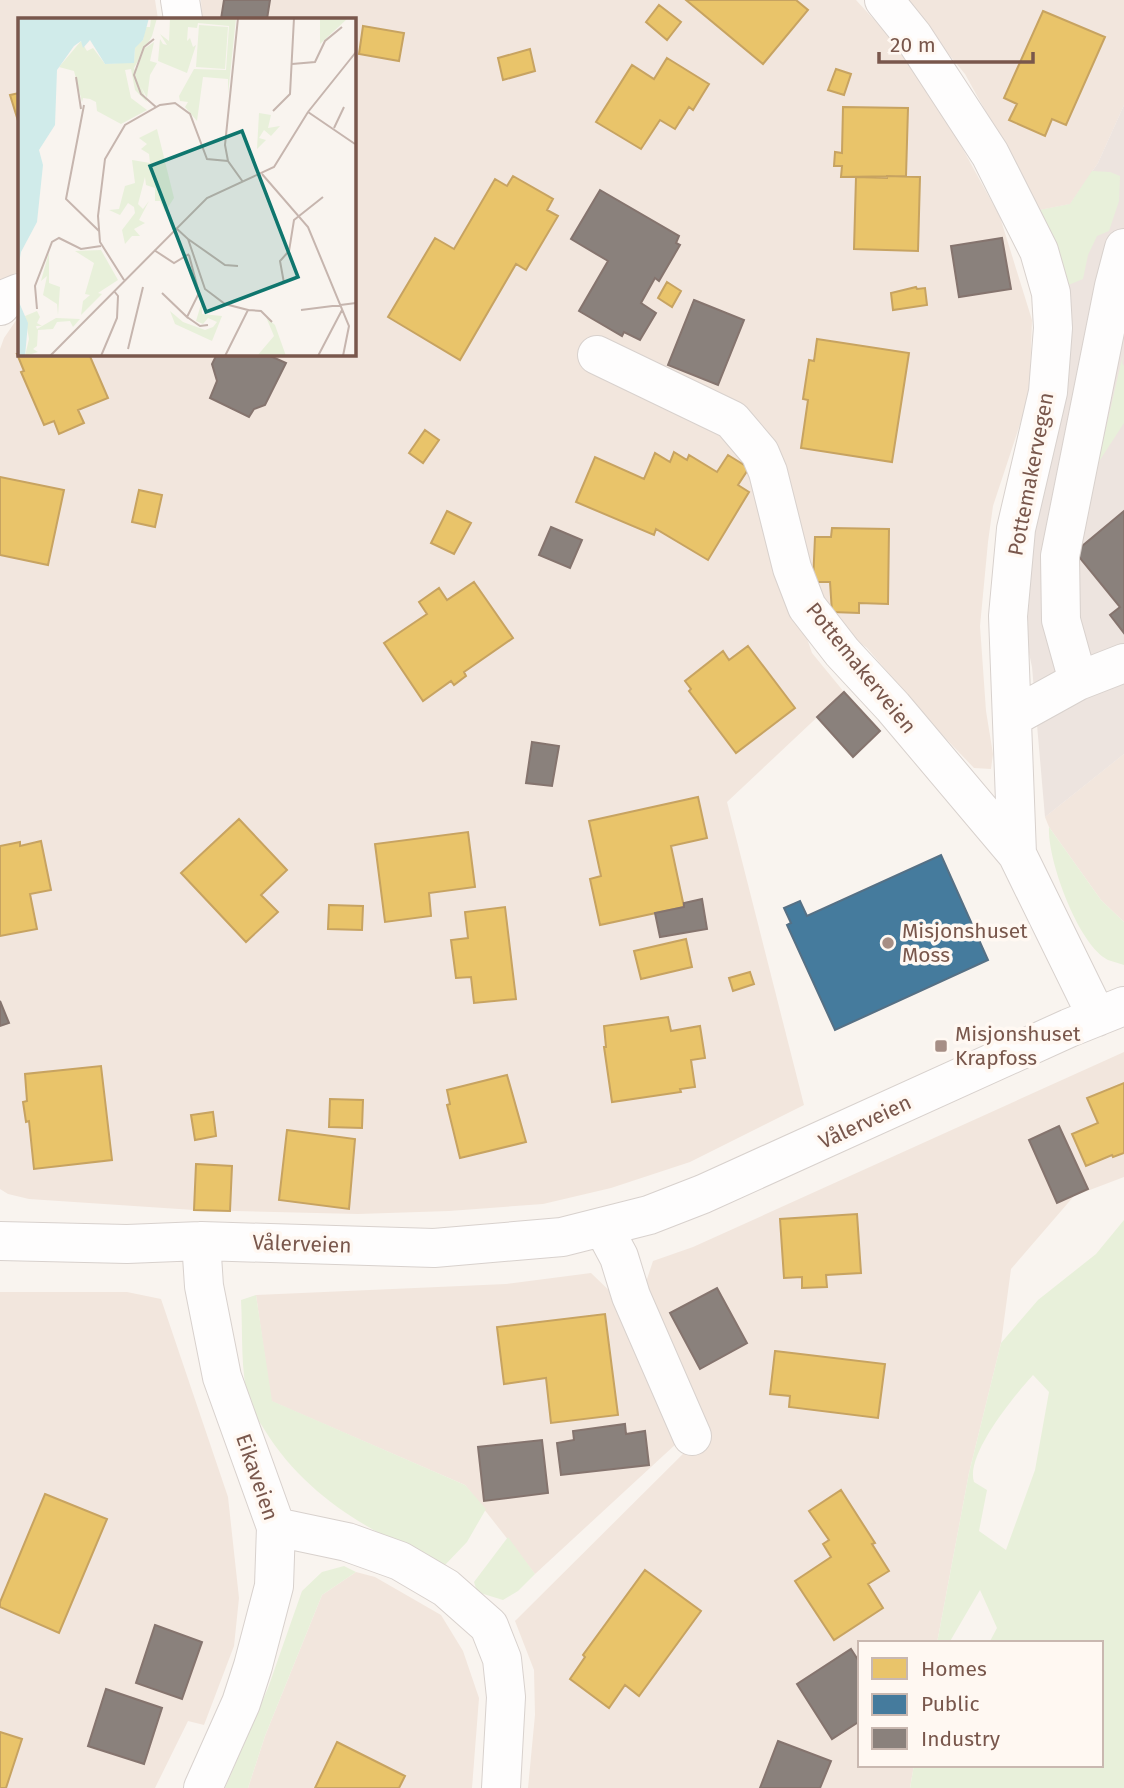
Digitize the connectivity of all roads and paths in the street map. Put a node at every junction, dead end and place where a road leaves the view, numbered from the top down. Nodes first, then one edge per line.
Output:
1 (180, 0) edge
2 (884, 0) edge
3 (183, 18) edge
4 (1124, 248) edge
5 (18, 293) edge
6 (0, 306) edge
7 (597, 355) dead end
8 (1124, 663) edge
9 (1078, 681) junction
10 (1013, 717) junction
11 (1017, 854) junction
12 (1110, 1012) edge
13 (603, 1227) junction
14 (0, 1241) edge
15 (201, 1241) junction
16 (692, 1436) dead end
17 (276, 1527) junction
18 (203, 1788) edge
19 (501, 1788) edge

1 - 3 street
2 - 10 street, Pottemakervegen
4 - 9 street
5 - 6 street
7 - 11 street, Pottemakerveien
8 - 9 street
9 - 10 street
10 - 11 street, Pottemakervegen
11 - 12 street, Pottemakervegen
12 - 13 street, Vålerveien
13 - 15 street, Vålerveien
13 - 16 street
14 - 15 street, Vålerveien
15 - 17 street, Eikaveien
17 - 18 street, Eikaveien
17 - 19 street

